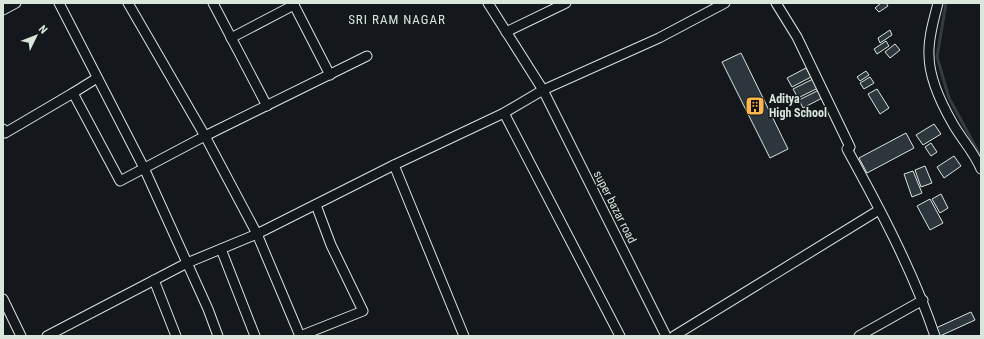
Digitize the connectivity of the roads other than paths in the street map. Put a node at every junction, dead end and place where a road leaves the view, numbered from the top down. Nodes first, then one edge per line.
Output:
1 (16, 3) edge
2 (58, 3) edge
3 (128, 3) edge
4 (213, 3) edge
5 (488, 3) edge
6 (566, 3) edge
7 (725, 3) edge
8 (776, 3) edge
9 (938, 3) edge
10 (294, 4) edge
11 (3, 10) edge
12 (506, 32) junction
13 (231, 38) junction
14 (366, 56) dead end
15 (330, 75) junction
16 (97, 78) junction
17 (543, 90) junction
18 (73, 93) junction
19 (267, 106) junction
20 (504, 113) junction
21 (3, 129) edge
22 (205, 136) junction
23 (394, 165) junction
24 (144, 168) junction
25 (981, 169) edge
26 (316, 205) junction
27 (879, 210) junction
28 (257, 234) junction
29 (221, 249) junction
30 (187, 263) junction
31 (154, 280) junction
32 (3, 299) edge
33 (923, 300) junction
34 (21, 336) edge
35 (47, 336) edge
36 (176, 336) edge
37 (218, 336) edge
38 (255, 336) edge
39 (300, 336) edge
40 (464, 336) edge
41 (620, 336) edge
42 (666, 336) edge
43 (674, 336) edge
44 (859, 336) edge
45 (935, 336) edge

1 - 11 street
2 - 16 street
3 - 22 street
4 - 13 street
5 - 12 street, super bazar road
6 - 12 street
7 - 17 street
8 - 27 street
9 - 25 street
10 - 13 street
10 - 15 street
12 - 17 street, super bazar road
13 - 19 street
14 - 15 street
15 - 19 street
16 - 18 street
16 - 24 street
17 - 20 street
17 - 42 street, super bazar road
18 - 21 street
18 - 24 street
19 - 22 street
20 - 23 street
20 - 41 street
22 - 24 street
22 - 28 street
23 - 26 street
23 - 40 street
24 - 30 street
26 - 28 street
26 - 39 street
27 - 33 street
27 - 43 street
28 - 29 street
28 - 39 street
29 - 30 street
29 - 38 street
30 - 31 street
30 - 37 street
31 - 35 street
31 - 36 street
32 - 34 street
33 - 44 street
33 - 45 street

